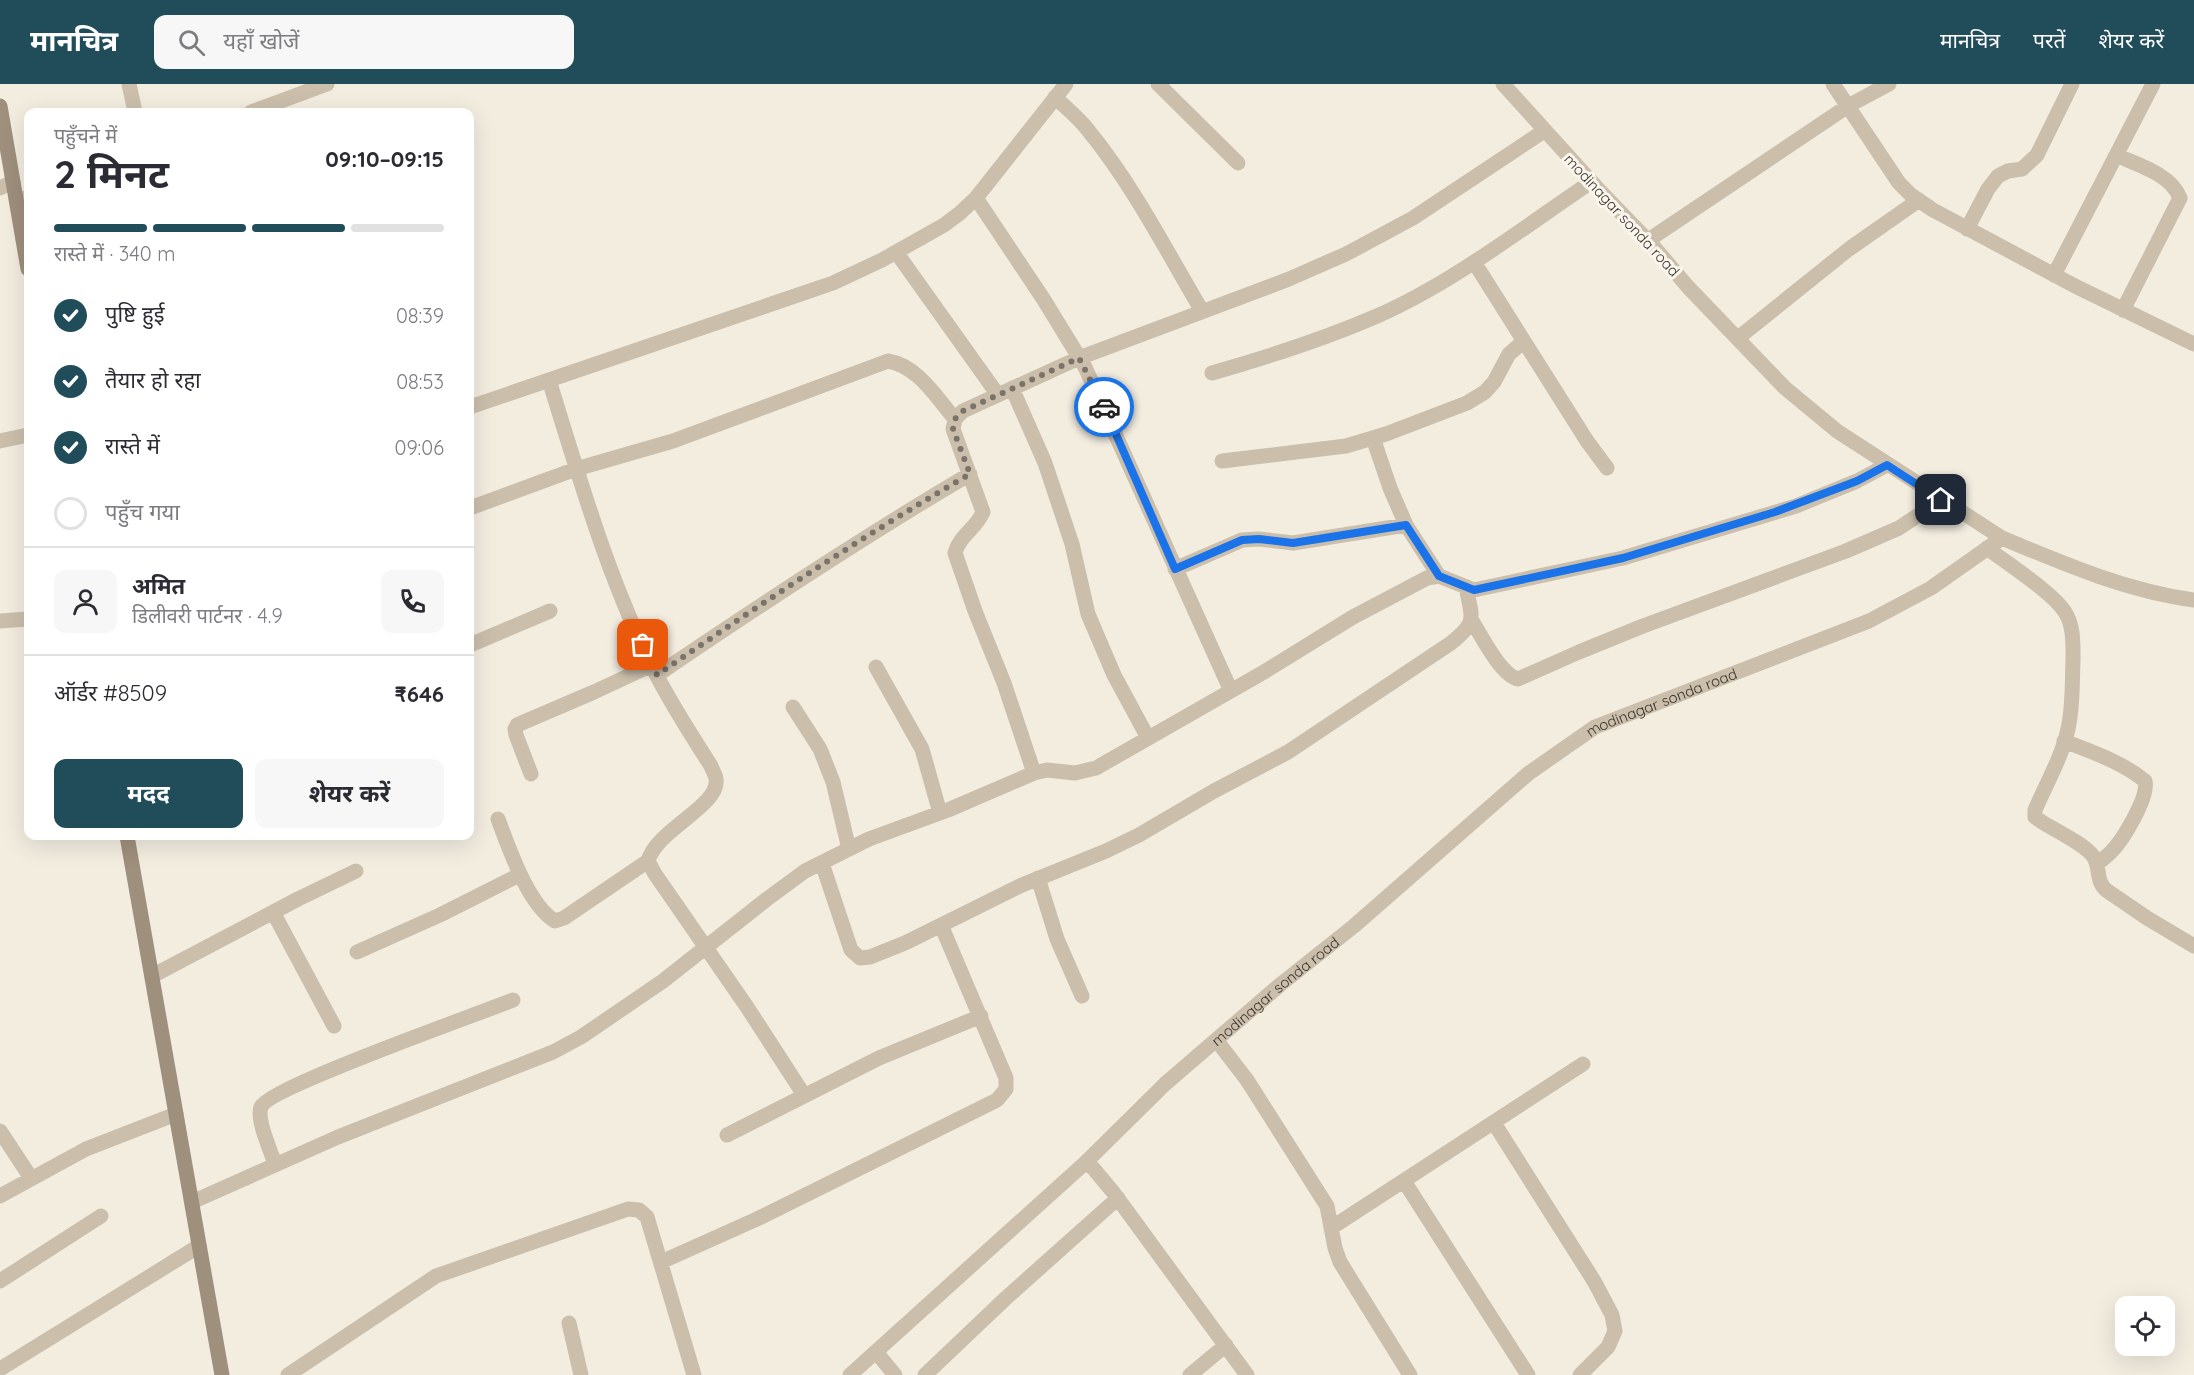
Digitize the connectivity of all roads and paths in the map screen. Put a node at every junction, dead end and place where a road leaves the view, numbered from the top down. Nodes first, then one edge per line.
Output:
1 (129, 84) edge
2 (1066, 84) edge
3 (1158, 84) edge
4 (1503, 84) edge
5 (1833, 84) edge
6 (1889, 84) edge
7 (2072, 84) edge
8 (2153, 84) edge
9 (318, 86) edge
10 (1055, 98) junction
11 (0, 106) edge
12 (1848, 106) junction
13 (134, 108) edge
14 (261, 108) edge
15 (1544, 131) junction
16 (2116, 154) junction
17 (1238, 163) dead end
18 (1591, 182) junction
19 (7, 185) edge
20 (976, 198) junction
21 (23, 199) edge
22 (1919, 200) junction
23 (1967, 229) junction
24 (1647, 241) junction
25 (896, 252) junction
26 (1474, 262) junction
27 (2054, 275) junction
28 (2123, 310) junction
29 (1202, 311) junction
30 (1738, 338) junction
31 (2192, 340) edge
32 (1523, 342) junction
33 (1079, 358) junction
34 (1212, 373) dead end
35 (549, 380) junction
36 (1005, 391) junction
37 (474, 406) edge
38 (955, 419) junction
39 (24, 436) edge
40 (1373, 438) junction
41 (0, 441) edge
42 (1222, 461) dead end
43 (1887, 465) junction
44 (1607, 468) dead end
45 (576, 469) junction
46 (970, 474) junction
47 (1941, 500) junction
48 (474, 507) edge
49 (1406, 525) junction
50 (2002, 538) junction
51 (1987, 548) junction
52 (1175, 569) junction
53 (1439, 576) junction
54 (1466, 587) junction
55 (2194, 600) edge
56 (550, 611) dead end
57 (24, 619) edge
58 (0, 621) edge
59 (1472, 621) junction
60 (474, 643) edge
61 (876, 667) dead end
62 (655, 670) junction
63 (1231, 691) junction
64 (793, 707) dead end
65 (1148, 738) junction
66 (2064, 741) junction
67 (1034, 773) junction
68 (531, 774) dead end
69 (940, 813) junction
70 (498, 819) dead end
71 (128, 840) edge
72 (849, 849) junction
73 (648, 861) junction
74 (822, 863) junction
75 (2097, 864) junction
76 (356, 871) dead end
77 (519, 875) junction
78 (1038, 878) junction
79 (273, 912) junction
80 (941, 925) junction
81 (2194, 946) edge
82 (705, 948) junction
83 (357, 952) dead end
84 (152, 976) junction
85 (1082, 996) dead end
86 (513, 1000) dead end
87 (981, 1016) junction
88 (334, 1026) dead end
89 (1217, 1041) junction
90 (1583, 1064) dead end
91 (804, 1095) junction
92 (176, 1114) junction
93 (1494, 1123) junction
94 (0, 1131) edge
95 (727, 1135) dead end
96 (275, 1164) junction
97 (1089, 1166) junction
98 (31, 1178) junction
99 (1404, 1181) junction
100 (1116, 1195) junction
101 (0, 1196) edge
102 (192, 1202) junction
103 (101, 1216) dead end
104 (1332, 1228) junction
105 (199, 1246) junction
106 (661, 1262) junction
107 (0, 1281) edge
108 (569, 1323) dead end
109 (1226, 1345) junction
110 (876, 1352) junction
111 (0, 1369) edge
112 (891, 1370) edge
113 (1405, 1373) edge
114 (222, 1375) edge
115 (288, 1375) edge
116 (581, 1375) edge
117 (694, 1375) edge
118 (850, 1375) edge
119 (925, 1375) edge
120 (1190, 1375) edge
121 (1247, 1375) edge
122 (1527, 1375) edge
123 (1580, 1375) edge

1 - 13 street
2 - 10 street
3 - 17 street
4 - 15 street, modinagar sonda road
5 - 12 street
6 - 12 street
7 - 23 street
8 - 16 street
9 - 14 street
10 - 20 street
10 - 29 street
11 - 19 main road
12 - 22 street
12 - 24 street
15 - 18 street, modinagar sonda road
15 - 29 street
16 - 27 street
16 - 28 street
18 - 24 street, modinagar sonda road
18 - 26 street
19 - 21 main road
20 - 25 street
20 - 33 street
22 - 23 street
22 - 30 street
23 - 27 street
24 - 30 street, modinagar sonda road
25 - 35 street
25 - 36 street
26 - 32 street
26 - 34 street
27 - 28 street
28 - 31 street
29 - 33 street
30 - 43 street, modinagar sonda road
32 - 40 street
32 - 44 street
33 - 36 street
33 - 52 street
35 - 37 street
35 - 45 street
36 - 38 street
36 - 65 street
38 - 45 street
38 - 46 street
39 - 41 street
40 - 42 street
40 - 49 street
43 - 47 street, modinagar sonda road
43 - 54 street
45 - 48 street
45 - 62 street
46 - 62 street
46 - 67 street
47 - 50 street, modinagar sonda road
47 - 59 street
49 - 52 street
49 - 53 street
50 - 51 street, modinagar sonda road
50 - 55 street
51 - 66 street
51 - 89 street, modinagar sonda road
52 - 63 street
53 - 54 street
53 - 63 street
54 - 59 street
56 - 60 street
57 - 58 street
59 - 78 street
61 - 69 street
62 - 68 street
62 - 73 street
63 - 65 street
64 - 72 street
65 - 67 street
66 - 75 street
66 - 75 street
67 - 69 street
69 - 72 street
70 - 77 street
71 - 84 main road
72 - 74 street
73 - 77 street
73 - 82 street
74 - 80 street
74 - 82 street
75 - 81 street
76 - 79 street
77 - 83 street
78 - 80 street
78 - 85 street
79 - 84 street
79 - 88 street
80 - 87 street
82 - 91 street
82 - 96 street
84 - 92 main road
86 - 96 street
87 - 91 street
87 - 106 street
89 - 97 street, modinagar sonda road
89 - 104 street
90 - 93 street
91 - 95 street
92 - 98 street
92 - 102 main road
93 - 99 street
93 - 123 street
94 - 98 street
96 - 102 street
97 - 100 street
97 - 110 street, modinagar sonda road
98 - 101 street
99 - 104 street
99 - 122 street
100 - 109 street
100 - 119 street
102 - 105 main road
103 - 107 street
104 - 113 street
105 - 111 street
105 - 114 main road
106 - 115 street
106 - 117 street
108 - 116 street
109 - 120 street
109 - 121 street
110 - 112 street
110 - 118 street, modinagar sonda road

